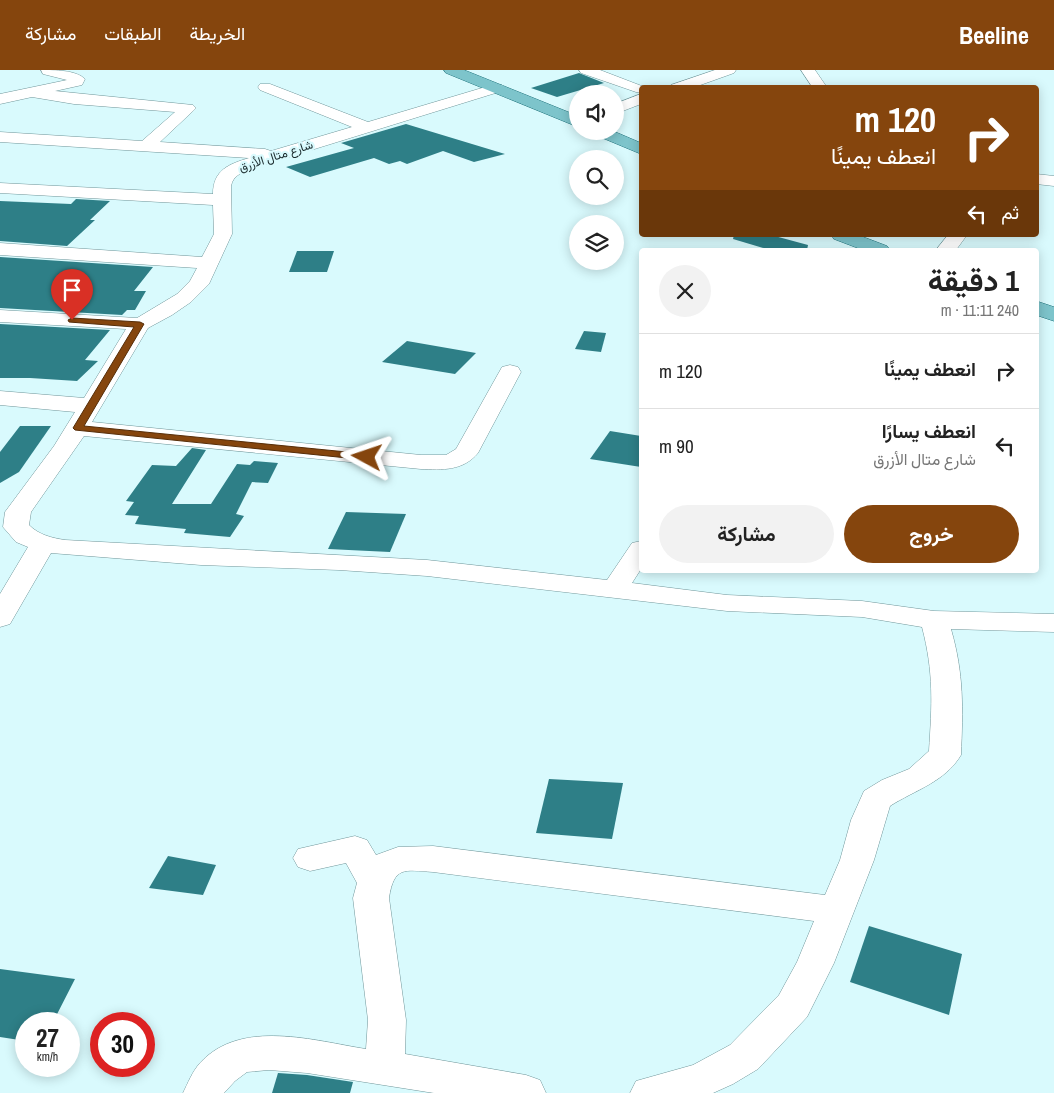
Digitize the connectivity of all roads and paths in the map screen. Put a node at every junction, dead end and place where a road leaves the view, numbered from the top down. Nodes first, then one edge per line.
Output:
1 (450, 70) edge
2 (586, 70) edge
3 (729, 70) edge
4 (808, 70) edge
5 (48, 71) edge
6 (685, 85) edge
7 (818, 85) edge
8 (265, 87) dead end
9 (497, 88) junction
10 (639, 88) edge
11 (32, 92) junction
12 (0, 99) edge
13 (639, 100) edge
14 (624, 106) edge
15 (569, 119) edge
16 (368, 128) junction
17 (0, 137) edge
18 (620, 140) edge
19 (146, 146) junction
20 (639, 148) edge
21 (277, 155) junction
22 (1039, 179) edge
23 (1054, 181) edge
24 (0, 188) edge
25 (222, 200) junction
26 (846, 237) edge
27 (956, 237) edge
28 (0, 248) edge
29 (875, 248) edge
30 (948, 248) edge
31 (210, 263) junction
32 (1039, 309) edge
33 (1054, 315) edge
34 (0, 316) edge
35 (140, 324) junction
36 (510, 372) dead end
37 (0, 398) edge
38 (85, 417) junction
39 (43, 544) junction
40 (639, 552) edge
41 (614, 590) junction
42 (0, 618) edge
43 (934, 620) junction
44 (1054, 623) edge
45 (310, 858) dead end
46 (373, 880) junction
47 (836, 910) junction
48 (385, 1068) junction
49 (203, 1093) edge
50 (528, 1093) edge
51 (650, 1093) edge

1 - 9 main road
2 - 10 street
3 - 6 street
4 - 7 street
5 - 11 street
8 - 16 street
9 - 15 main road
9 - 16 street, شارع متال الأزرق
11 - 12 street
11 - 19 street
13 - 14 street
16 - 21 street, شارع متال الأزرق
17 - 19 street
18 - 20 main road
19 - 21 street
21 - 25 street, شارع متال الأزرق
22 - 23 street
24 - 25 street
25 - 31 street, شارع متال الأزرق
26 - 29 main road
27 - 30 street
28 - 31 street
31 - 35 street, شارع متال الأزرق
32 - 33 main road
34 - 35 street
35 - 38 street
36 - 38 street
37 - 38 street
38 - 39 street
39 - 41 street
39 - 42 street
40 - 41 street
41 - 43 street
43 - 44 street
43 - 47 street
45 - 46 street
46 - 47 street
46 - 48 street
47 - 51 street
48 - 49 street
48 - 50 street

